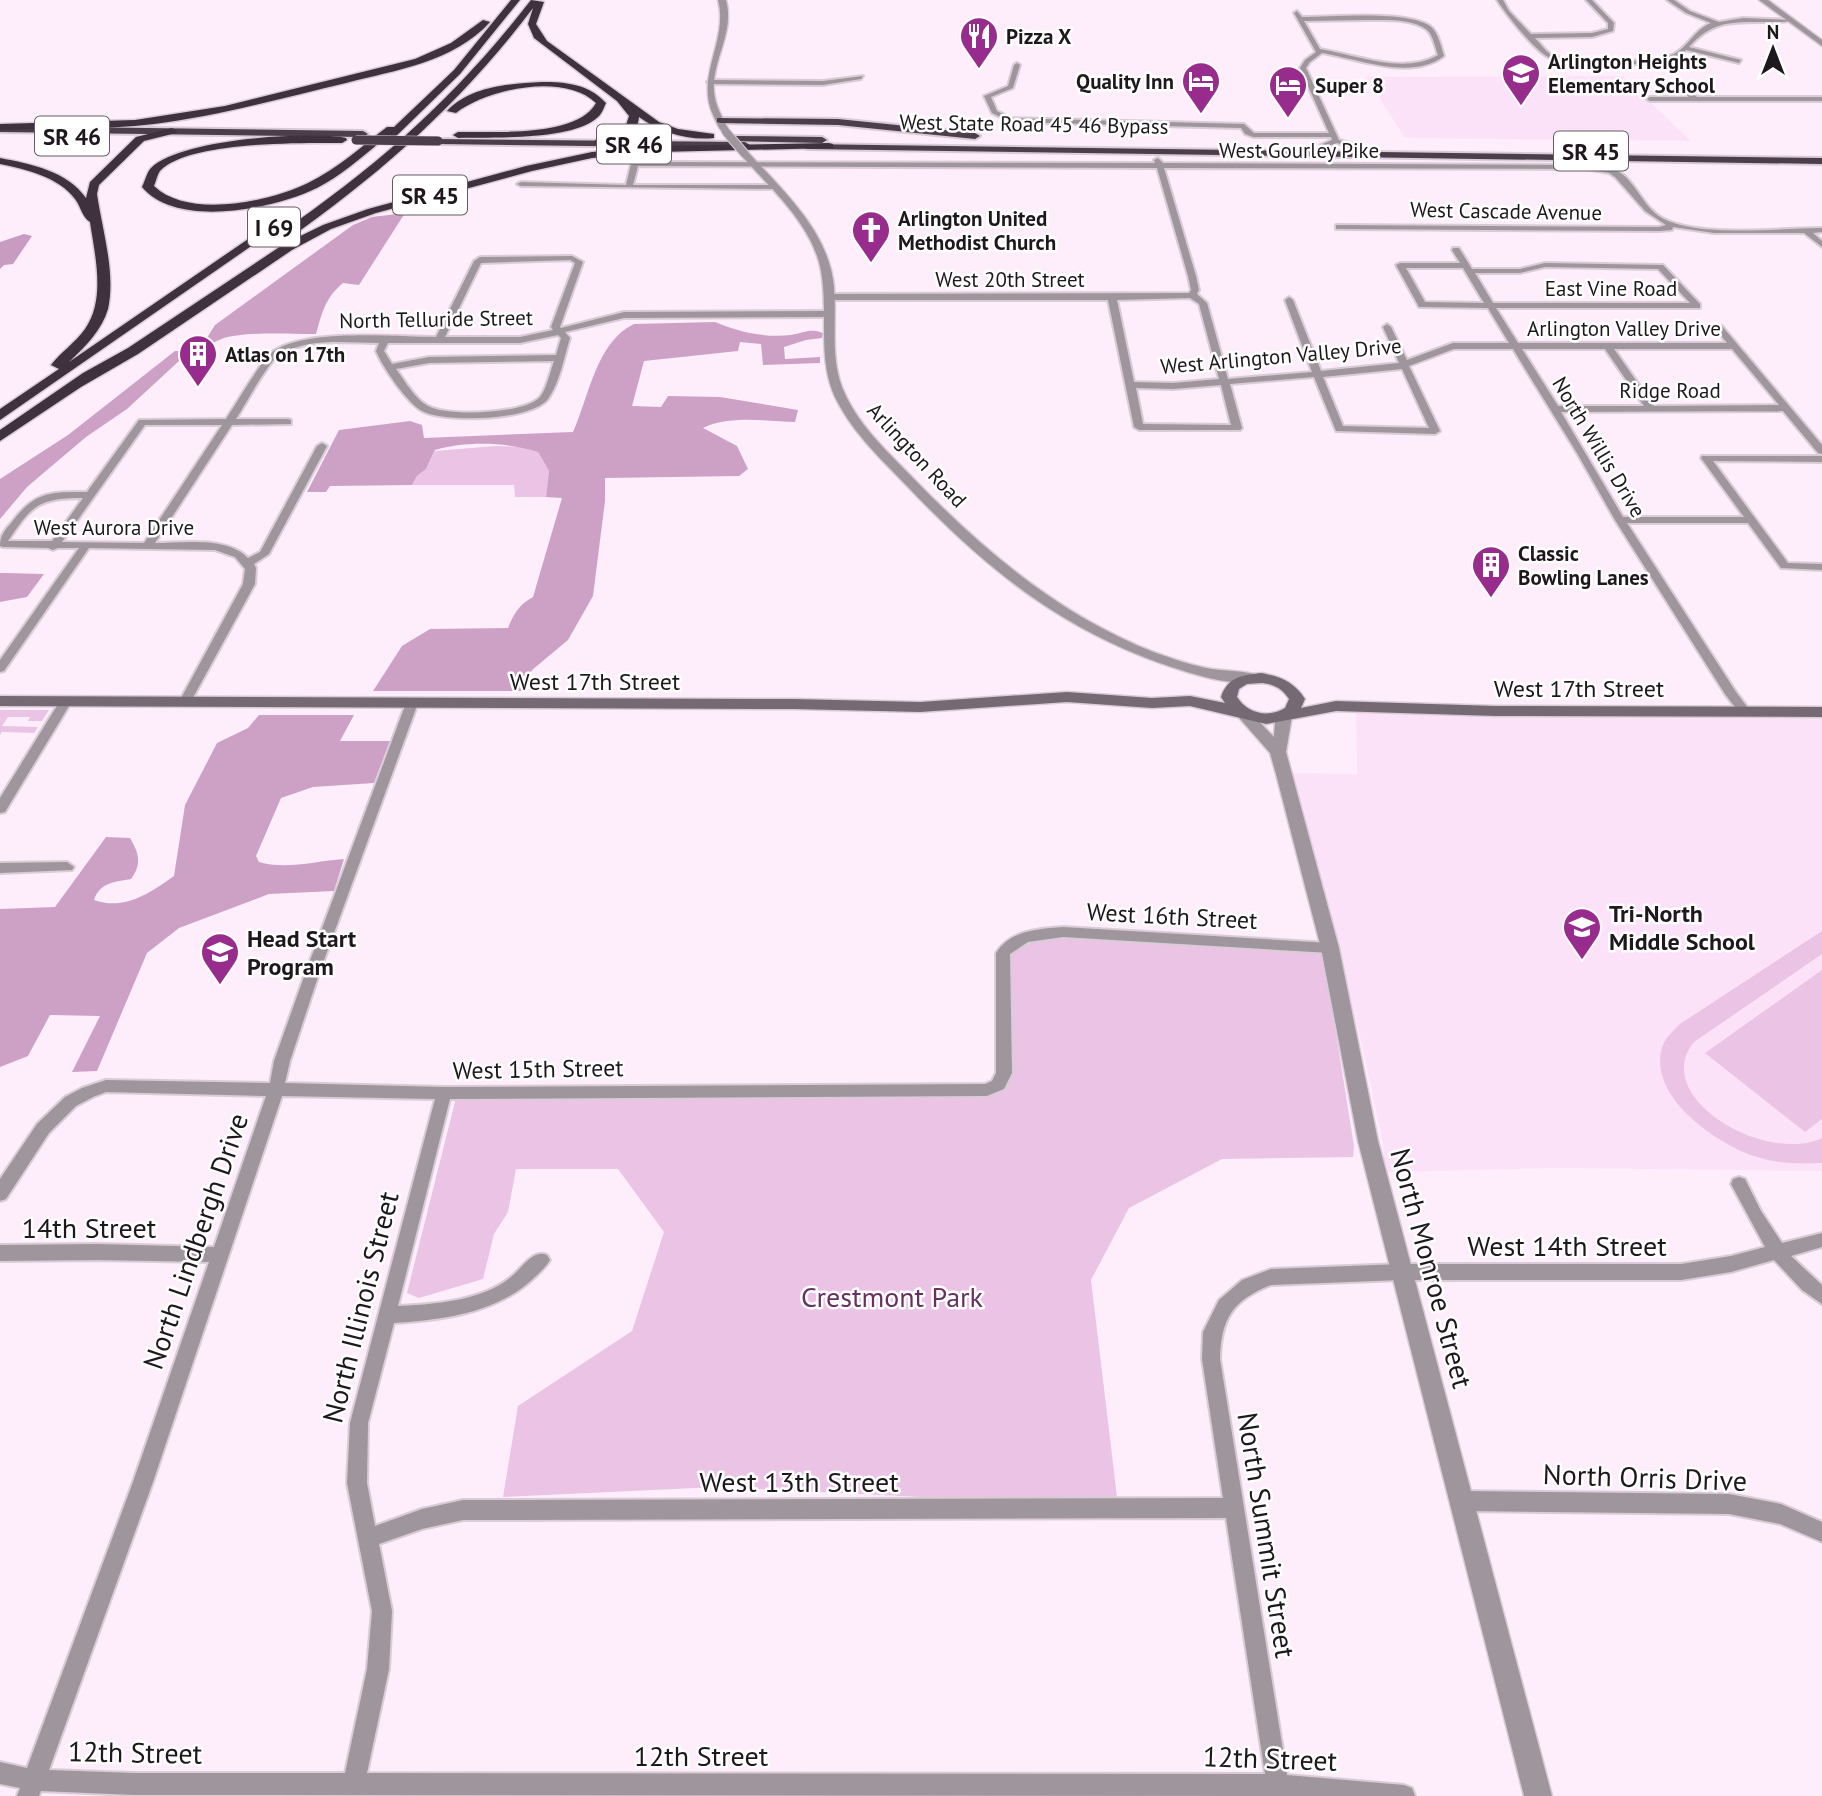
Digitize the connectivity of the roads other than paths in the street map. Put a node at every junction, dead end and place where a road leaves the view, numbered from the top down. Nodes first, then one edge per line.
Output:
1 (507, 0) edge
2 (516, 0) edge
3 (535, 0) edge
4 (541, 0) edge
5 (722, 0) edge
6 (1500, 0) edge
7 (1589, 0) edge
8 (1670, 0) edge
9 (1763, 0) edge
10 (1790, 20) junction
11 (1717, 23) junction
12 (1529, 36) junction
13 (1822, 44) edge
14 (1686, 48) junction
15 (1318, 51) junction
16 (1740, 61) dead end
17 (1017, 65) dead end
18 (861, 77) dead end
19 (710, 82) junction
20 (1677, 83) dead end
21 (613, 95) junction
22 (1650, 99) dead end
23 (1695, 99) junction
24 (1822, 99) edge
25 (427, 103) junction
26 (720, 120) junction
27 (0, 128) edge
28 (172, 131) junction
29 (0, 135) edge
30 (458, 135) junction
31 (144, 137) junction
32 (359, 137) junction
33 (624, 137) junction
34 (442, 138) junction
35 (1335, 138) junction
36 (775, 139) junction
37 (342, 140) junction
38 (590, 143) junction
39 (1074, 144) junction
40 (829, 146) junction
41 (1249, 146) junction
42 (1323, 147) junction
43 (1359, 148) junction
44 (1139, 150) junction
45 (1177, 151) junction
46 (1569, 151) junction
47 (1229, 152) junction
48 (1551, 156) junction
49 (1822, 159) edge
50 (0, 161) edge
51 (754, 164) junction
52 (1159, 164) junction
53 (366, 175) junction
54 (521, 184) dead end
55 (629, 187) junction
56 (773, 187) junction
57 (95, 223) junction
58 (1670, 225) junction
59 (1339, 227) dead end
60 (1807, 230) junction
61 (1822, 230) edge
62 (1822, 245) edge
63 (1456, 250) dead end
64 (1468, 268) junction
65 (1192, 295) junction
66 (1112, 296) junction
67 (829, 297) junction
68 (1289, 300) dead end
69 (1491, 305) junction
70 (828, 314) junction
71 (1387, 327) dead end
72 (1719, 328) dead end
73 (561, 331) junction
74 (385, 339) junction
75 (440, 339) junction
76 (1516, 345) junction
77 (1607, 345) junction
78 (1733, 346) junction
79 (559, 358) junction
80 (1405, 366) junction
81 (391, 367) junction
82 (1317, 372) junction
83 (1223, 380) junction
84 (77, 384) junction
85 (1130, 386) junction
86 (0, 408) edge
87 (1786, 408) junction
88 (1554, 409) junction
89 (1652, 410) junction
90 (0, 416) edge
91 (288, 422) dead end
92 (228, 423) junction
93 (0, 437) edge
94 (323, 446) dead end
95 (1822, 451) edge
96 (1822, 459) edge
97 (90, 495) junction
98 (1620, 520) junction
99 (1750, 520) junction
100 (53, 547) junction
101 (85, 547) junction
102 (147, 547) junction
103 (248, 563) junction
104 (1822, 567) edge
105 (0, 668) edge
106 (1200, 671) junction
107 (1254, 678) junction
108 (1230, 691) junction
109 (1292, 691) junction
110 (0, 701) edge
111 (66, 701) junction
112 (1189, 701) junction
113 (185, 702) junction
114 (412, 703) junction
115 (1336, 706) junction
116 (1240, 711) junction
117 (1745, 712) junction
118 (1822, 712) edge
119 (1286, 715) junction
120 (1278, 752) junction
121 (0, 809) edge
122 (67, 867) dead end
123 (0, 868) edge
124 (1330, 948) junction
125 (998, 1085) joint
126 (276, 1090) junction
127 (444, 1093) junction
128 (1739, 1184) dead end
129 (0, 1194) edge
130 (1822, 1240) edge
131 (1775, 1250) junction
132 (0, 1253) edge
133 (219, 1255) junction
134 (541, 1261) dead end
135 (1401, 1272) junction
136 (1822, 1296) edge
137 (1230, 1299) joint
138 (387, 1315) junction
139 (1463, 1501) junction
140 (1235, 1508) junction
141 (1822, 1532) edge
142 (368, 1538) junction
143 (0, 1773) edge
144 (355, 1784) junction
145 (1278, 1785) junction
146 (31, 1788) edge
147 (611, 1791) edge
148 (1404, 1796) edge
149 (1538, 1796) edge

1 - 27 highway
2 - 25 highway, I 69
3 - 53 highway, I 69
4 - 21 highway
5 - 19 street, Arlington Road
6 - 12 street
7 - 12 street
8 - 11 street
9 - 10 street
10 - 11 street
10 - 13 street
11 - 14 street
12 - 14 street
14 - 16 street
15 - 15 street
15 - 35 street
17 - 35 street
18 - 19 street
19 - 26 street, Arlington Road
20 - 23 street
21 - 33 highway
21 - 36 highway
22 - 23 street
23 - 24 street
25 - 37 highway
25 - 90 highway, I 69
26 - 39 highway
26 - 51 street, Arlington Road, bridge
27 - 28 highway, SR 46
28 - 31 highway
28 - 32 highway
29 - 31 highway, SR 46
30 - 33 highway, SR 45
30 - 34 highway, SR 45
30 - 53 highway
31 - 37 highway, SR 46
31 - 57 highway
32 - 34 highway, SR 46, bridge
32 - 37 highway, SR 46
33 - 36 highway, West State Road 45 46 Bypass / SR 45
33 - 38 highway
34 - 38 highway, SR 46
35 - 42 street
35 - 43 street
36 - 39 highway, West State Road 45 46 Bypass / SR 45
38 - 40 highway, SR 46
39 - 41 highway, West State Road 45 46 Bypass / SR 45
40 - 44 highway, West State Road 45 46 Bypass / SR 45
40 - 84 highway, SR 45
41 - 42 highway, West State Road 45 46 Bypass / SR 45
41 - 47 highway
42 - 43 highway, West State Road 45 46 Bypass / SR 45
43 - 46 highway, West State Road 45 46 Bypass / SR 45
44 - 45 highway, West State Road 45 46 Bypass / SR 45
44 - 52 street
45 - 47 highway, West State Road 45 46 Bypass / SR 45
45 - 52 street
46 - 48 highway
46 - 49 highway, West State Road 45 46 Bypass / SR 45
47 - 48 highway, West State Road 45 46 Bypass / SR 45
48 - 49 highway, West State Road 45 46 Bypass / SR 45
50 - 57 highway
51 - 52 street, West Gourley Pike
51 - 55 street, West Gourley Pike
51 - 56 street, Arlington Road
52 - 58 street, West Gourley Pike
52 - 65 street
53 - 84 highway, I 69
54 - 55 street
55 - 56 street
56 - 67 street, Arlington Road
57 - 86 highway
58 - 59 street, West Cascade Avenue
58 - 60 street
60 - 61 street
60 - 62 street
63 - 64 street, North Willis Drive
64 - 69 street, North Willis Drive
64 - 69 street
64 - 69 street, East Vine Road
65 - 66 street, West 20th Street
65 - 83 street
66 - 67 street, West 20th Street
66 - 85 street
67 - 70 street, Arlington Road
68 - 82 street
69 - 76 street, North Willis Drive
70 - 73 street, North Telluride Street
70 - 106 street, Arlington Road
71 - 80 street
72 - 78 street
73 - 75 street, North Telluride Street
73 - 75 street
73 - 79 street
74 - 75 street, North Telluride Street
74 - 81 street
74 - 92 street, North Telluride Street
76 - 77 street, Arlington Valley Drive
76 - 80 street, West Arlington Valley Drive
76 - 88 street, North Willis Drive
77 - 78 street, Arlington Valley Drive
77 - 89 street
78 - 87 street
79 - 81 street
79 - 81 street
80 - 82 street, West Arlington Valley Drive
80 - 82 street
82 - 83 street, West Arlington Valley Drive
83 - 85 street, West Arlington Valley Drive
83 - 85 street
84 - 93 highway, I 69
87 - 89 street, Ridge Road
87 - 95 street
88 - 89 street, Ridge Road
88 - 98 street, North Willis Drive
91 - 92 street
92 - 97 street
92 - 102 street, North Telluride Street
94 - 103 street
96 - 99 street
97 - 100 street
97 - 100 street, West Aurora Drive
98 - 99 street
98 - 117 street, North Willis Drive
99 - 104 street
100 - 101 street, West Aurora Drive
101 - 102 street, West Aurora Drive
101 - 105 street
102 - 103 street, West Aurora Drive
103 - 113 street
106 - 107 street, Arlington Road
106 - 108 street, Arlington Road
107 - 108 main road
107 - 109 main road
108 - 112 main road, West 17th Street
108 - 116 main road
109 - 115 main road, West 17th Street
109 - 119 main road
110 - 111 main road, West 17th Street
111 - 113 main road, West 17th Street
111 - 121 street
112 - 114 main road, West 17th Street
112 - 116 main road, West 17th Street
113 - 114 main road, West 17th Street
114 - 126 street, North Lindbergh Drive
115 - 117 main road, West 17th Street
115 - 119 main road, West 17th Street
116 - 119 main road
116 - 120 street, North Monroe Street
117 - 118 main road, West 17th Street
119 - 120 street, North Monroe Street
120 - 124 street, North Monroe Street
122 - 123 street
124 - 125 street, West 16th Street
124 - 135 street, North Monroe Street
125 - 127 street, West 15th Street
126 - 127 street, West 15th Street
126 - 129 street, West 15th Street
126 - 133 street, North Lindbergh Drive
127 - 138 street, North Illinois Street
128 - 131 street
130 - 131 street, West 14th Street
131 - 135 street, West 14th Street
131 - 136 street
132 - 133 street, 14th Street
133 - 146 street, North Lindbergh Drive
134 - 138 street
135 - 137 street, West 14th Street
135 - 139 street, North Monroe Street
137 - 140 street, North Summit Street
138 - 142 street, North Illinois Street
139 - 141 street, North Orris Drive
139 - 149 street, North Monroe Street
140 - 142 street, West 13th Street
140 - 145 street, North Summit Street
142 - 144 street, North Illinois Street
143 - 146 street, 12th Street
144 - 146 street, 12th Street
144 - 147 street, 12th Street
145 - 147 street, 12th Street
145 - 148 street, 12th Street

